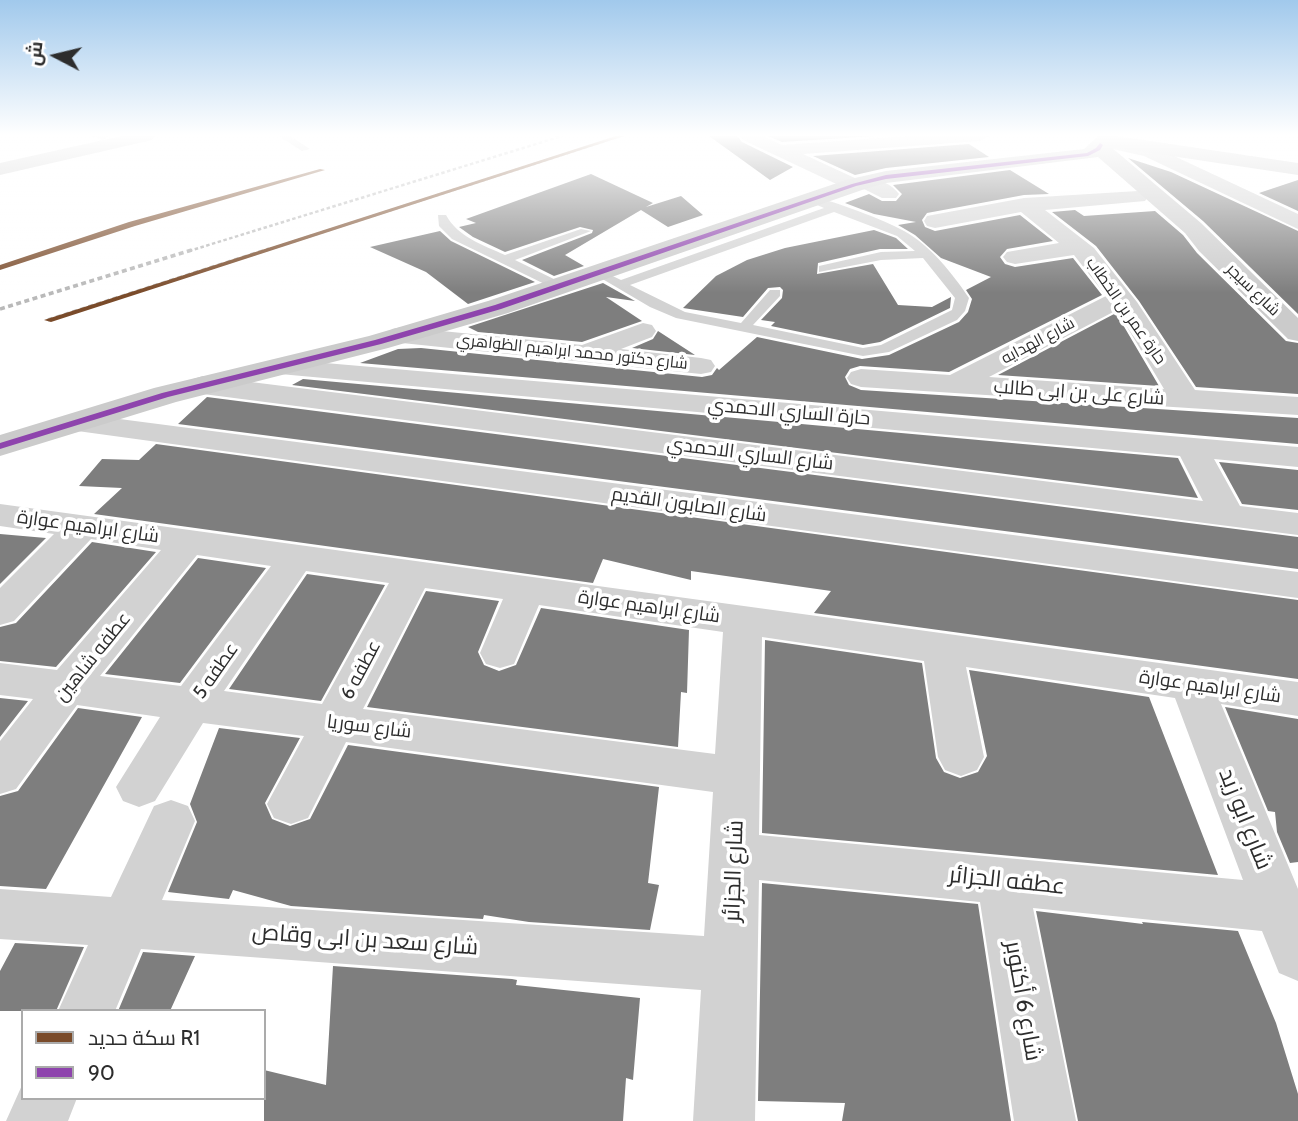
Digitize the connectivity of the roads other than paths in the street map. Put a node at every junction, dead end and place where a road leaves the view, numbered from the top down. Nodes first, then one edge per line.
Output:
1 (850, 188) edge
2 (874, 188) edge
3 (1132, 188) edge
4 (1145, 188) edge
5 (1227, 188) edge
6 (889, 194) dead end
7 (1138, 197) junction
8 (823, 203) junction
9 (1024, 204) junction
10 (442, 217) dead end
11 (935, 221) dead end
12 (1298, 222) edge
13 (585, 231) dead end
14 (1208, 246) junction
15 (1079, 247) junction
16 (926, 254) junction
17 (1015, 257) dead end
18 (504, 260) junction
19 (823, 269) dead end
20 (609, 279) junction
21 (559, 288) junction
22 (775, 293) dead end
23 (1121, 298) junction
24 (744, 328) junction
25 (643, 331) dead end
26 (1298, 332) edge
27 (402, 335) junction
28 (586, 354) junction
29 (701, 366) dead end
30 (279, 367) junction
31 (861, 378) dead end
32 (203, 385) junction
33 (954, 385) junction
34 (165, 395) junction
35 (637, 398) junction
36 (1185, 400) junction
37 (706, 404) junction
38 (1298, 406) edge
39 (777, 411) junction
40 (852, 418) junction
41 (81, 423) junction
42 (929, 425) junction
43 (1014, 432) junction
44 (4, 437) edge
45 (624, 439) junction
46 (1112, 441) junction
47 (699, 448) junction
48 (1192, 448) junction
49 (771, 457) junction
50 (1298, 457) edge
51 (857, 468) junction
52 (937, 478) junction
53 (1031, 490) junction
54 (1138, 504) junction
55 (0, 515) edge
56 (1228, 515) junction
57 (1298, 524) edge
58 (82, 527) junction
59 (188, 542) junction
60 (297, 557) junction
61 (413, 573) junction
62 (1298, 585) edge
63 (526, 590) junction
64 (0, 611) edge
65 (743, 621) junction
66 (942, 649) junction
67 (500, 653) dead end
68 (0, 679) edge
69 (1191, 684) junction
70 (66, 688) junction
71 (1298, 699) edge
72 (192, 704) junction
73 (332, 722) junction
74 (961, 757) dead end
75 (0, 775) edge
76 (737, 776) junction
77 (291, 804) dead end
78 (734, 855) junction
79 (1002, 880) junction
80 (1280, 908) junction
81 (0, 914) edge
82 (125, 923) junction
83 (1298, 954) edge
84 (730, 965) junction
85 (87, 1009) edge
86 (46, 1100) edge
87 (37, 1121) edge
88 (724, 1121) edge
89 (1045, 1121) edge

1 - 8 main road
2 - 6 street
3 - 7 main road, شارع سيجر
4 - 14 main road, شارع سيجر
5 - 12 street
7 - 9 street
7 - 14 main road, شارع سيجر
8 - 16 lane
8 - 20 main road
9 - 11 street
9 - 15 street, حارة عمر بن الخطاب
10 - 18 lane
13 - 18 lane
14 - 26 main road, شارع سيجر
15 - 17 street
15 - 23 street, حارة عمر بن الخطاب
16 - 19 lane
16 - 24 lane
18 - 21 lane
20 - 21 main road
20 - 24 lane
21 - 27 main road
22 - 24 lane
23 - 33 street, شارع الهدايه
23 - 36 street, حارة عمر بن الخطاب
25 - 28 street
27 - 28 street, شارع دكتور محمد ابراهيم الظواهري
27 - 30 main road
28 - 29 street, شارع دكتور محمد ابراهيم الظواهري
30 - 32 main road
30 - 35 street, حارة الساري الاحمدي
31 - 33 street, شارع على بن ابى طالب
32 - 34 main road
32 - 45 street, شارع الساري الاحمدي
33 - 36 street, شارع على بن ابى طالب
34 - 41 main road
34 - 44 main road
35 - 37 street, حارة الساري الاحمدي
35 - 45 street
36 - 38 street, شارع على بن ابى طالب
37 - 39 street, حارة الساري الاحمدي
37 - 47 street
39 - 40 street, حارة الساري الاحمدي
39 - 49 street
40 - 42 street, حارة الساري الاحمدي
40 - 51 street
41 - 44 main road
41 - 62 street, شارع الصابون القديم
42 - 43 street, حارة الساري الاحمدي
42 - 52 street
43 - 46 street, حارة الساري الاحمدي
43 - 53 street
45 - 47 street, شارع الساري الاحمدي
46 - 48 street, حارة الساري الاحمدي
46 - 54 street
47 - 49 street, شارع الساري الاحمدي
48 - 50 street, حارة الساري الاحمدي
48 - 56 street
49 - 51 street, شارع الساري الاحمدي
51 - 52 street, شارع الساري الاحمدي
52 - 53 street, شارع الساري الاحمدي
53 - 54 street, شارع الساري الاحمدي
54 - 56 street, شارع الساري الاحمدي
55 - 58 street, شارع ابراهيم عوارة
56 - 57 street, شارع الساري الاحمدي
58 - 59 street, شارع ابراهيم عوارة
58 - 64 street
59 - 60 street, شارع ابراهيم عوارة
59 - 70 street, عطفه شاهين
60 - 61 street, شارع ابراهيم عوارة
60 - 72 street, عطفه 5
61 - 63 street, شارع ابراهيم عوارة
61 - 73 street, عطفه 6
63 - 65 street, شارع ابراهيم عوارة
63 - 67 street
65 - 66 street, شارع ابراهيم عوارة
65 - 76 street, شارع الجزائر
66 - 69 street, شارع ابراهيم عوارة
66 - 74 street
68 - 70 street, شارع سوريا
69 - 71 street, شارع ابراهيم عوارة
69 - 80 street, شارع ابو زيد
70 - 72 street, شارع سوريا
70 - 75 street, عطفه شاهين
72 - 73 street, شارع سوريا
72 - 82 street, عطفه 5
73 - 76 street, شارع سوريا
73 - 77 street, عطفه 6
76 - 78 street, شارع الجزائر
78 - 79 street, عطفه الجزائر
78 - 84 street, شارع الجزائر
79 - 80 street, عطفه الجزائر
79 - 89 street, شارع 6 أكتوبر
80 - 83 street, شارع ابو زيد
81 - 82 street, شارع سعد بن ابى وقاص
82 - 84 street, شارع سعد بن ابى وقاص
82 - 85 street, عطفه 5
84 - 88 street, شارع الجزائر
86 - 87 street

